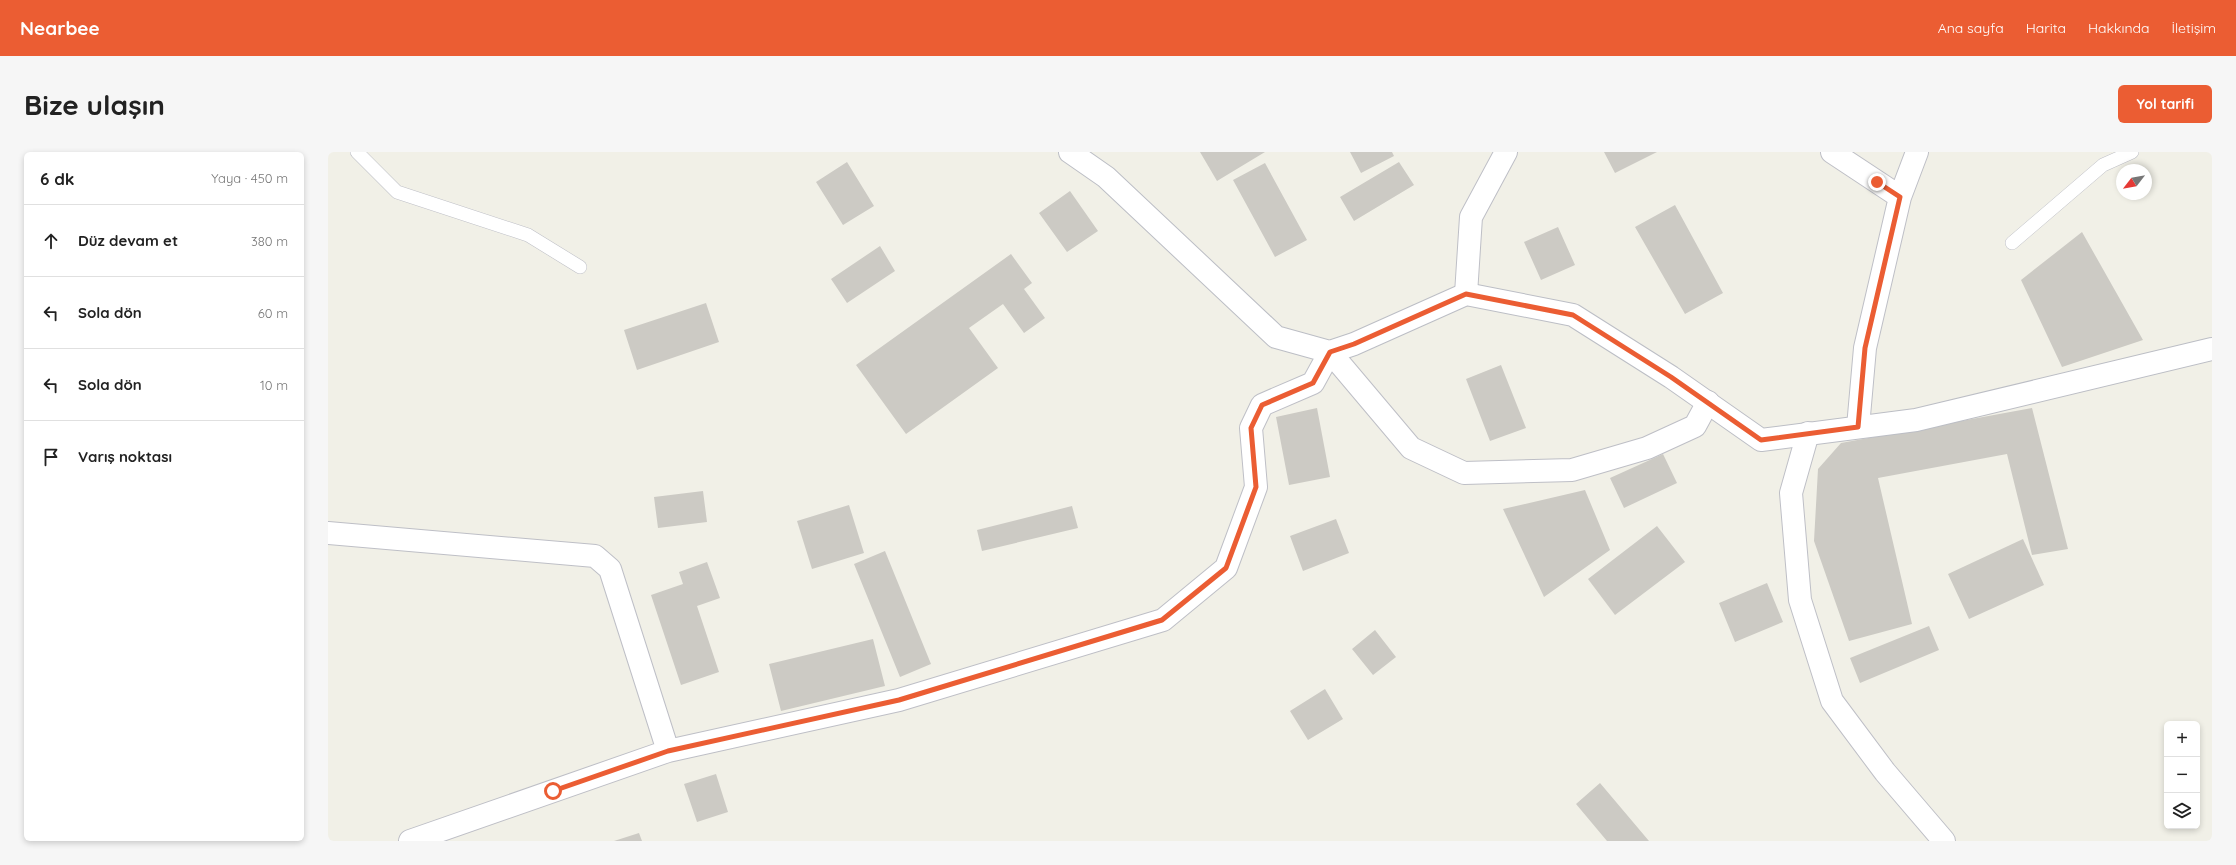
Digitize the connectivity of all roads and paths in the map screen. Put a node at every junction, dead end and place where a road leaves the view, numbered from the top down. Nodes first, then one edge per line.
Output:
1 (357, 152) edge
2 (1070, 152) edge
3 (1506, 152) edge
4 (1832, 152) edge
5 (1917, 152) edge
6 (2132, 152) edge
7 (1900, 197) junction
8 (2012, 243) dead end
9 (580, 267) dead end
10 (1466, 294) junction
11 (2212, 349) edge
12 (1330, 352) junction
13 (1708, 402) junction
14 (1858, 427) junction
15 (1808, 433) junction
16 (328, 534) edge
17 (668, 751) junction
18 (410, 841) edge
19 (1944, 841) edge

1 - 9 lane
2 - 12 street
3 - 10 street
4 - 7 street
5 - 7 street
6 - 8 lane
7 - 14 street
10 - 12 street
10 - 13 street
11 - 14 street
12 - 13 street
12 - 17 street
13 - 15 street
14 - 15 street
15 - 19 street
16 - 17 street
17 - 18 street

